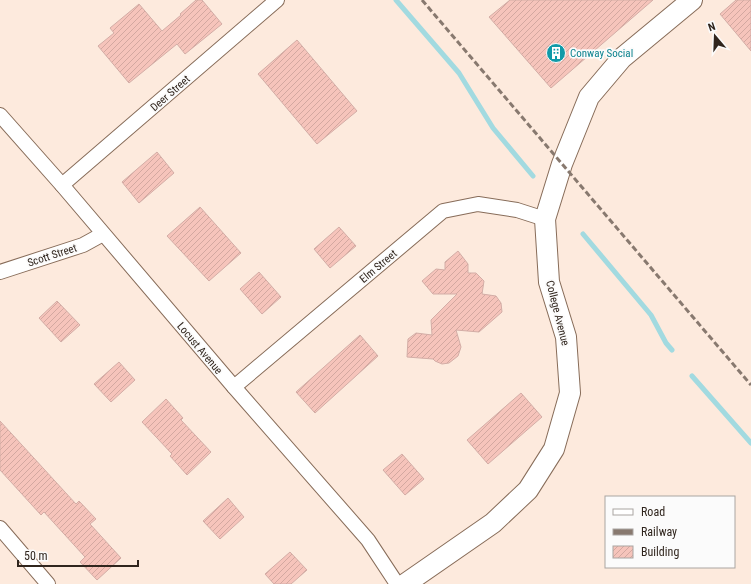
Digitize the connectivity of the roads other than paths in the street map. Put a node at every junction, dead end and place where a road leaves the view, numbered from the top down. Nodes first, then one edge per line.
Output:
1 (277, 0) edge
2 (679, 4) edge
3 (0, 115) edge
4 (62, 185) junction
5 (545, 219) junction
6 (103, 234) junction
7 (0, 272) edge
8 (234, 388) junction
9 (0, 528) edge
10 (48, 584) edge
11 (397, 584) edge
12 (405, 584) edge

1 - 4 street, Deer Street
2 - 5 street, College Avenue
3 - 4 street, Locust Avenue
4 - 6 street, Locust Avenue
5 - 8 street, Elm Street
5 - 12 street, College Avenue
6 - 7 street, Scott Street
6 - 8 street, Locust Avenue
8 - 11 street, Locust Avenue
9 - 10 street

